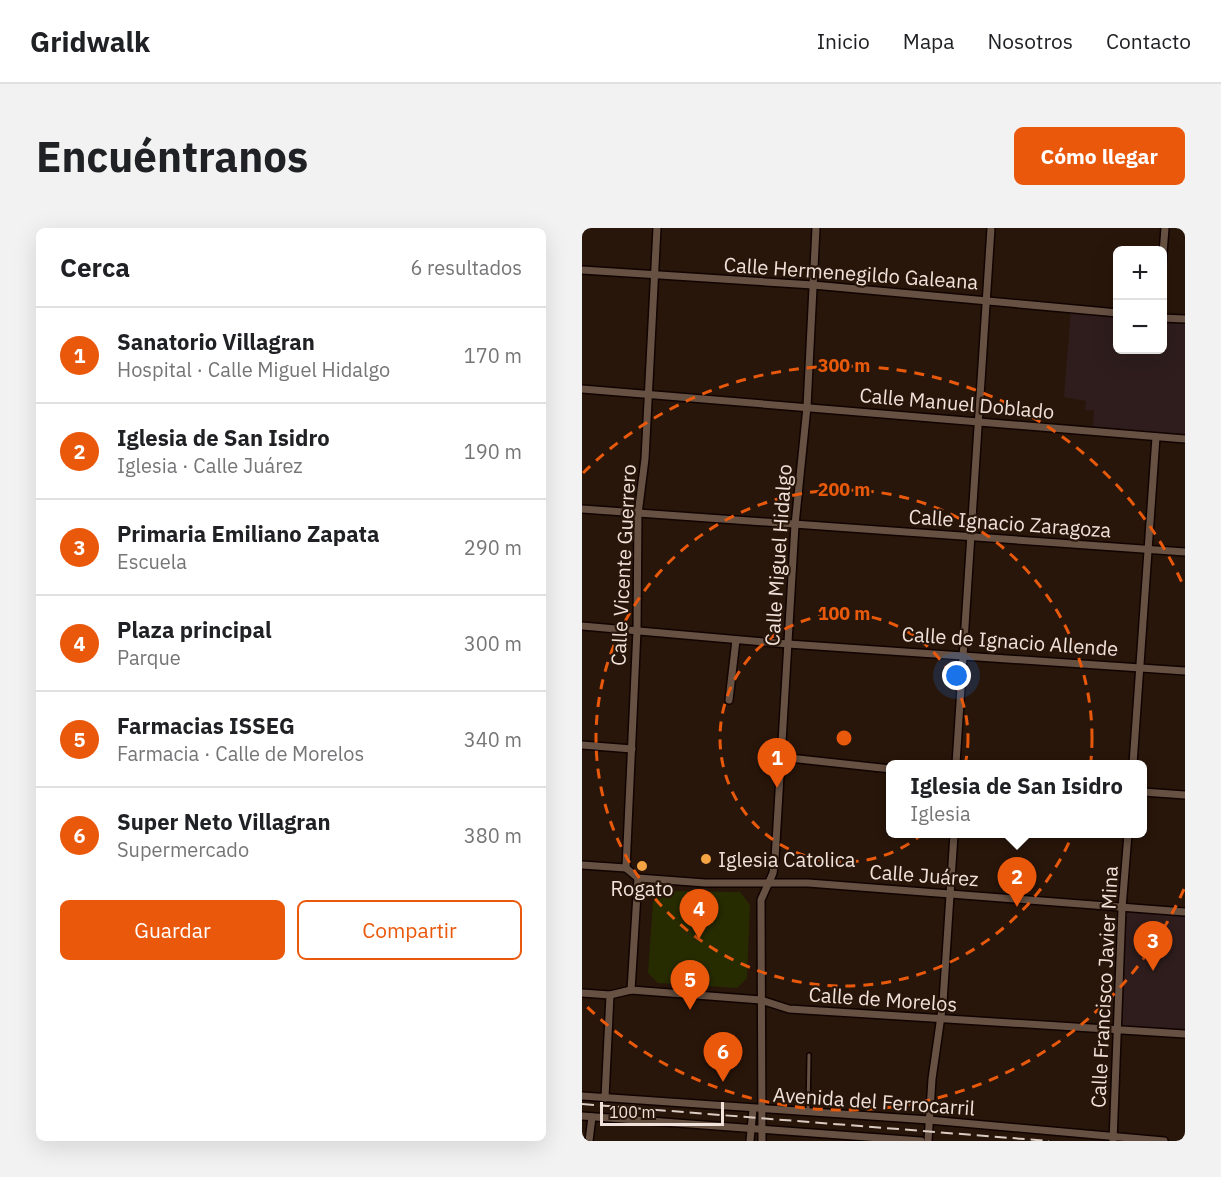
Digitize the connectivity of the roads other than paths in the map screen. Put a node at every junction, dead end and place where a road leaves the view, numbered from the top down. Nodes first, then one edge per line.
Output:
1 (657, 228) edge
2 (816, 228) edge
3 (992, 228) edge
4 (1165, 228) edge
5 (1164, 246) edge
6 (582, 270) edge
7 (655, 275) junction
8 (813, 285) junction
9 (987, 300) junction
10 (1113, 313) edge
11 (1167, 318) edge
12 (1185, 319) edge
13 (582, 389) edge
14 (648, 395) junction
15 (807, 407) junction
16 (980, 421) junction
17 (1156, 436) junction
18 (1185, 439) edge
19 (582, 509) edge
20 (638, 514) junction
21 (795, 525) junction
22 (969, 537) junction
23 (1148, 549) junction
24 (1185, 552) edge
25 (582, 626) edge
26 (637, 630) junction
27 (736, 640) junction
28 (788, 645) junction
29 (962, 654) junction
30 (1138, 666) junction
31 (1185, 670) edge
32 (729, 700) dead end
33 (582, 745) edge
34 (632, 749) junction
35 (780, 757) junction
36 (956, 760) edge
37 (1133, 760) edge
38 (886, 768) edge
39 (1147, 792) edge
40 (1185, 795) edge
41 (954, 838) edge
42 (1128, 838) edge
43 (582, 865) edge
44 (626, 868) junction
45 (638, 878) junction
46 (768, 884) junction
47 (952, 892) junction
48 (1122, 908) junction
49 (1185, 912) edge
50 (631, 990) junction
51 (582, 993) edge
52 (610, 995) junction
53 (761, 1000) junction
54 (941, 1020) junction
55 (1119, 1029) junction
56 (1185, 1034) edge
57 (809, 1055) dead end
58 (582, 1096) edge
59 (605, 1098) junction
60 (757, 1109) junction
61 (807, 1113) junction
62 (582, 1116) edge
63 (592, 1116) junction
64 (929, 1120) junction
65 (751, 1128) junction
66 (762, 1129) junction
67 (1113, 1139) edge
68 (589, 1141) edge
69 (750, 1141) edge
70 (762, 1141) edge
71 (921, 1141) edge
72 (928, 1141) edge
73 (1164, 1141) edge

1 - 7 street, Calle Vicente Guerrero
2 - 8 street, Calle Miguel Hidalgo
3 - 9 street
4 - 5 street
6 - 7 street, Calle Hermenegildo Galeana
7 - 8 street, Calle Hermenegildo Galeana
7 - 14 street, Calle Vicente Guerrero
8 - 9 street, Calle Hermenegildo Galeana
8 - 15 street, Calle Miguel Hidalgo
9 - 10 street, Calle Hermenegildo Galeana
9 - 16 street
11 - 12 street
13 - 14 street, Calle Manuel Doblado
14 - 15 street, Calle Manuel Doblado
14 - 20 street, Calle Vicente Guerrero
15 - 16 street, Calle Manuel Doblado
15 - 21 street, Calle Miguel Hidalgo
16 - 17 street, Calle Manuel Doblado
16 - 22 street
17 - 18 street, Calle Manuel Doblado
17 - 23 street
19 - 20 street, Calle Ignacio Zaragoza
20 - 21 street, Calle Ignacio Zaragoza
20 - 26 street, Calle Vicente Guerrero
21 - 22 street, Calle Ignacio Zaragoza
21 - 28 street, Calle Miguel Hidalgo
22 - 23 street, Calle Ignacio Zaragoza
22 - 29 street
23 - 24 street, Calle Ignacio Zaragoza
23 - 30 street
25 - 26 street, Calle de Ignacio Allende
26 - 27 street, Calle de Ignacio Allende
26 - 34 street, Calle Vicente Guerrero
27 - 28 street, Calle de Ignacio Allende
27 - 32 street
28 - 29 street, Calle de Ignacio Allende
28 - 35 street, Calle Miguel Hidalgo
29 - 30 street, Calle de Ignacio Allende
29 - 36 street
30 - 31 street, Calle de Ignacio Allende
30 - 37 street
33 - 34 street
34 - 44 street, Calle Vicente Guerrero
35 - 38 street
35 - 46 street, Calle Miguel Hidalgo
39 - 40 street
41 - 47 street
42 - 48 street, Calle Francisco Javier Mina
43 - 44 street
44 - 45 street
45 - 46 street, Calle Juárez
45 - 50 street
46 - 47 street, Calle Juárez
46 - 53 street, Calle Miguel Hidalgo
47 - 48 street, Calle Juárez
47 - 54 street
48 - 49 street, Calle Juárez
48 - 55 street, Calle Francisco Javier Mina
50 - 52 street, Calle de Morelos
50 - 53 street, Calle de Morelos
51 - 52 street, Calle de Morelos
52 - 59 street
53 - 54 street, Calle de Morelos
53 - 60 street
54 - 55 street, Calle de Morelos
54 - 64 street
55 - 56 street, Calle de Morelos
55 - 67 street, Calle Francisco Javier Mina
57 - 61 lane
58 - 59 street, Avenida del Ferrocarril
59 - 60 street, Avenida del Ferrocarril
60 - 61 street, Avenida del Ferrocarril
60 - 65 street
60 - 66 street
61 - 64 street, Avenida del Ferrocarril
62 - 63 street, Avenida del Ferrocarril
63 - 65 street, Avenida del Ferrocarril
63 - 68 street
64 - 67 street, Avenida del Ferrocarril
64 - 72 street
65 - 66 street, Avenida del Ferrocarril
65 - 69 street
66 - 70 street
66 - 71 street, Avenida del Ferrocarril
67 - 73 street, Avenida del Ferrocarril

